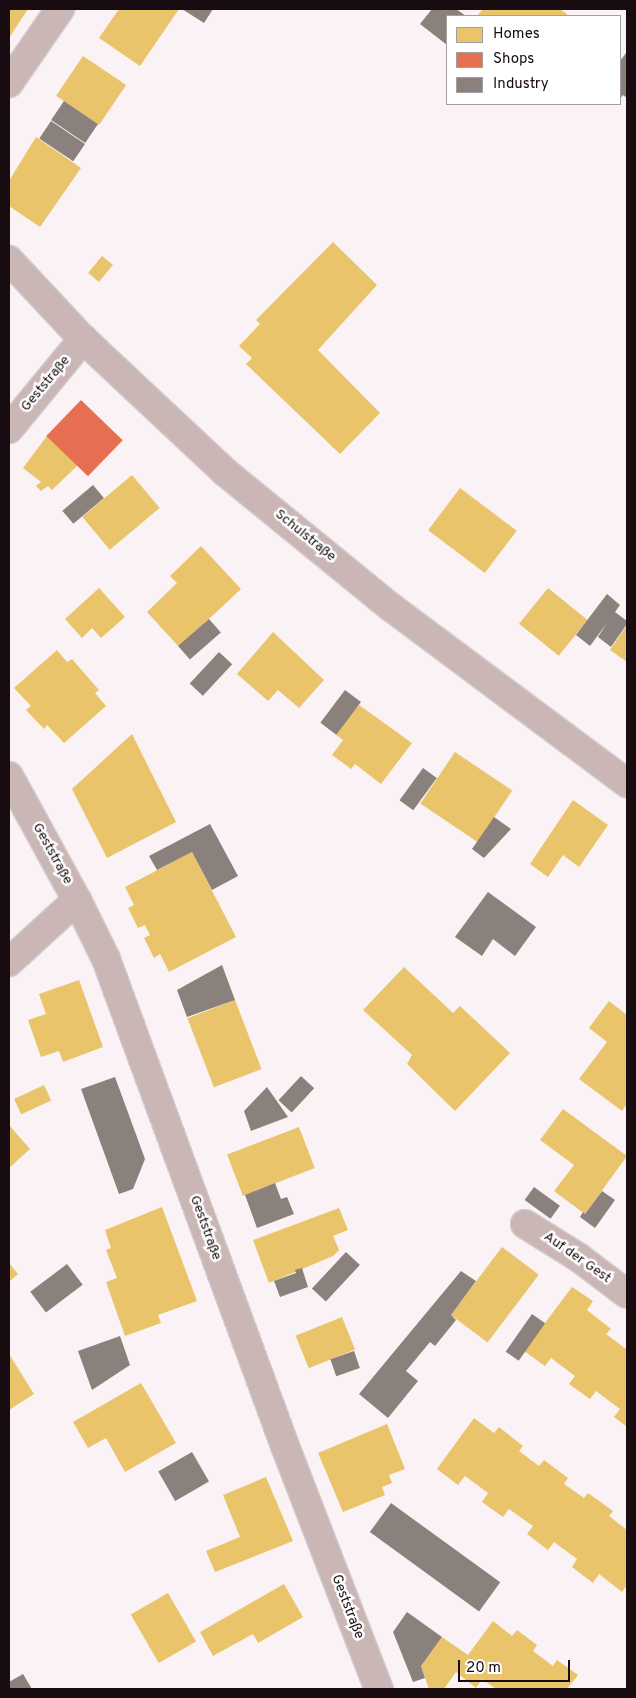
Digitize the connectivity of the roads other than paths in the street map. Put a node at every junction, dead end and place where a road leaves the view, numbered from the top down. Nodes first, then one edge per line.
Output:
1 (60, 9) edge
2 (9, 83) edge
3 (9, 260) edge
4 (83, 339) junction
5 (9, 429) edge
6 (9, 776) edge
7 (627, 783) edge
8 (77, 900) junction
9 (9, 962) edge
10 (525, 1224) dead end
11 (627, 1294) edge
12 (379, 1689) edge

1 - 2 street
3 - 4 street, Schulstraße
4 - 5 street, Geststraße
4 - 7 street, Schulstraße
6 - 8 street, Geststraße
8 - 9 street
8 - 12 street, Geststraße
10 - 11 street, Auf der Gest

